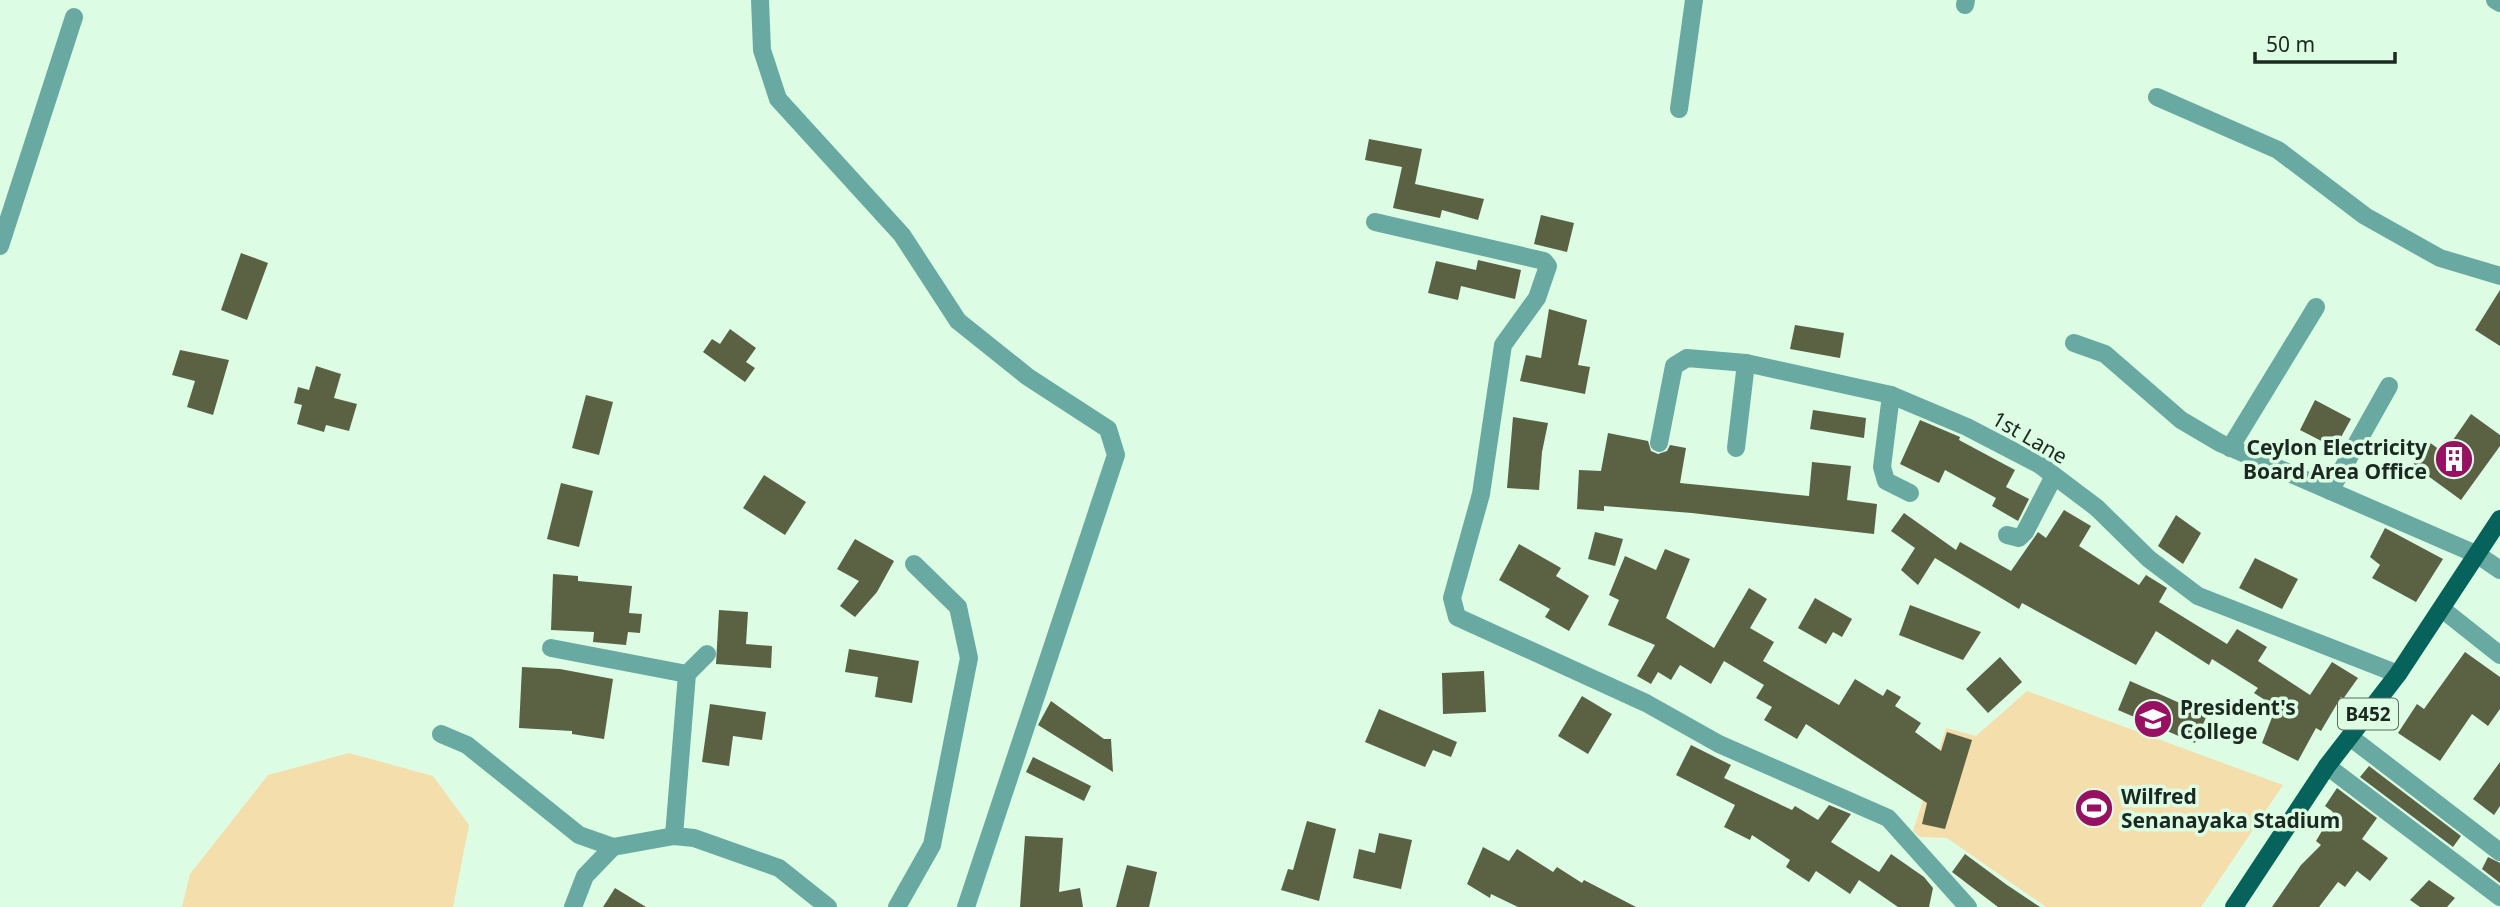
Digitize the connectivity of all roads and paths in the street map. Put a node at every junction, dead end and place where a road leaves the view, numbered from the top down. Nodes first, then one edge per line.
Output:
1 (760, 0) edge
2 (1695, 0) edge
3 (2495, 0) edge
4 (2500, 2) edge
5 (74, 17) dead end
6 (2157, 97) dead end
7 (1679, 109) dead end
8 (1375, 222) dead end
9 (0, 246) edge
10 (2500, 276) edge
11 (2316, 307) dead end
12 (2074, 343) dead end
13 (1746, 363) junction
14 (2389, 386) dead end
15 (1891, 395) junction
16 (1659, 443) dead end
17 (1737, 448) dead end
18 (2230, 448) junction
19 (2054, 476) junction
20 (2330, 491) junction
21 (1910, 493) dead end
22 (2500, 519) edge
23 (2007, 535) dead end
24 (2477, 555) junction
25 (914, 564) dead end
26 (2500, 570) edge
27 (2442, 609) junction
28 (551, 648) dead end
29 (707, 654) dead end
30 (2500, 655) edge
31 (687, 674) junction
32 (2398, 674) junction
33 (441, 734) dead end
34 (2350, 737) junction
35 (2327, 766) junction
36 (674, 836) junction
37 (613, 847) junction
38 (2500, 852) edge
39 (2500, 897) edge
40 (573, 907) edge
41 (828, 907) edge
42 (897, 907) edge
43 (966, 907) edge
44 (1968, 907) edge
45 (2234, 907) edge

1 - 43 street
2 - 7 street
3 - 4 street
5 - 9 street
6 - 10 street
8 - 44 street
11 - 18 street
12 - 18 street
13 - 15 street, 1st Lane
13 - 16 street, 1st Lane
13 - 17 street
14 - 20 street
15 - 19 street, 1st Lane
15 - 21 street
18 - 20 street
19 - 23 street
19 - 32 street, 1st Lane
20 - 24 street
22 - 24 main road, B452
24 - 26 street
24 - 27 main road, B452
25 - 42 street
27 - 30 street
27 - 32 main road, B452
28 - 31 street
29 - 31 street
31 - 36 street
32 - 34 main road, B452
33 - 37 street
34 - 35 main road, B452
34 - 38 street
35 - 39 street
35 - 45 main road, B452
36 - 37 street
36 - 41 street
37 - 40 street

